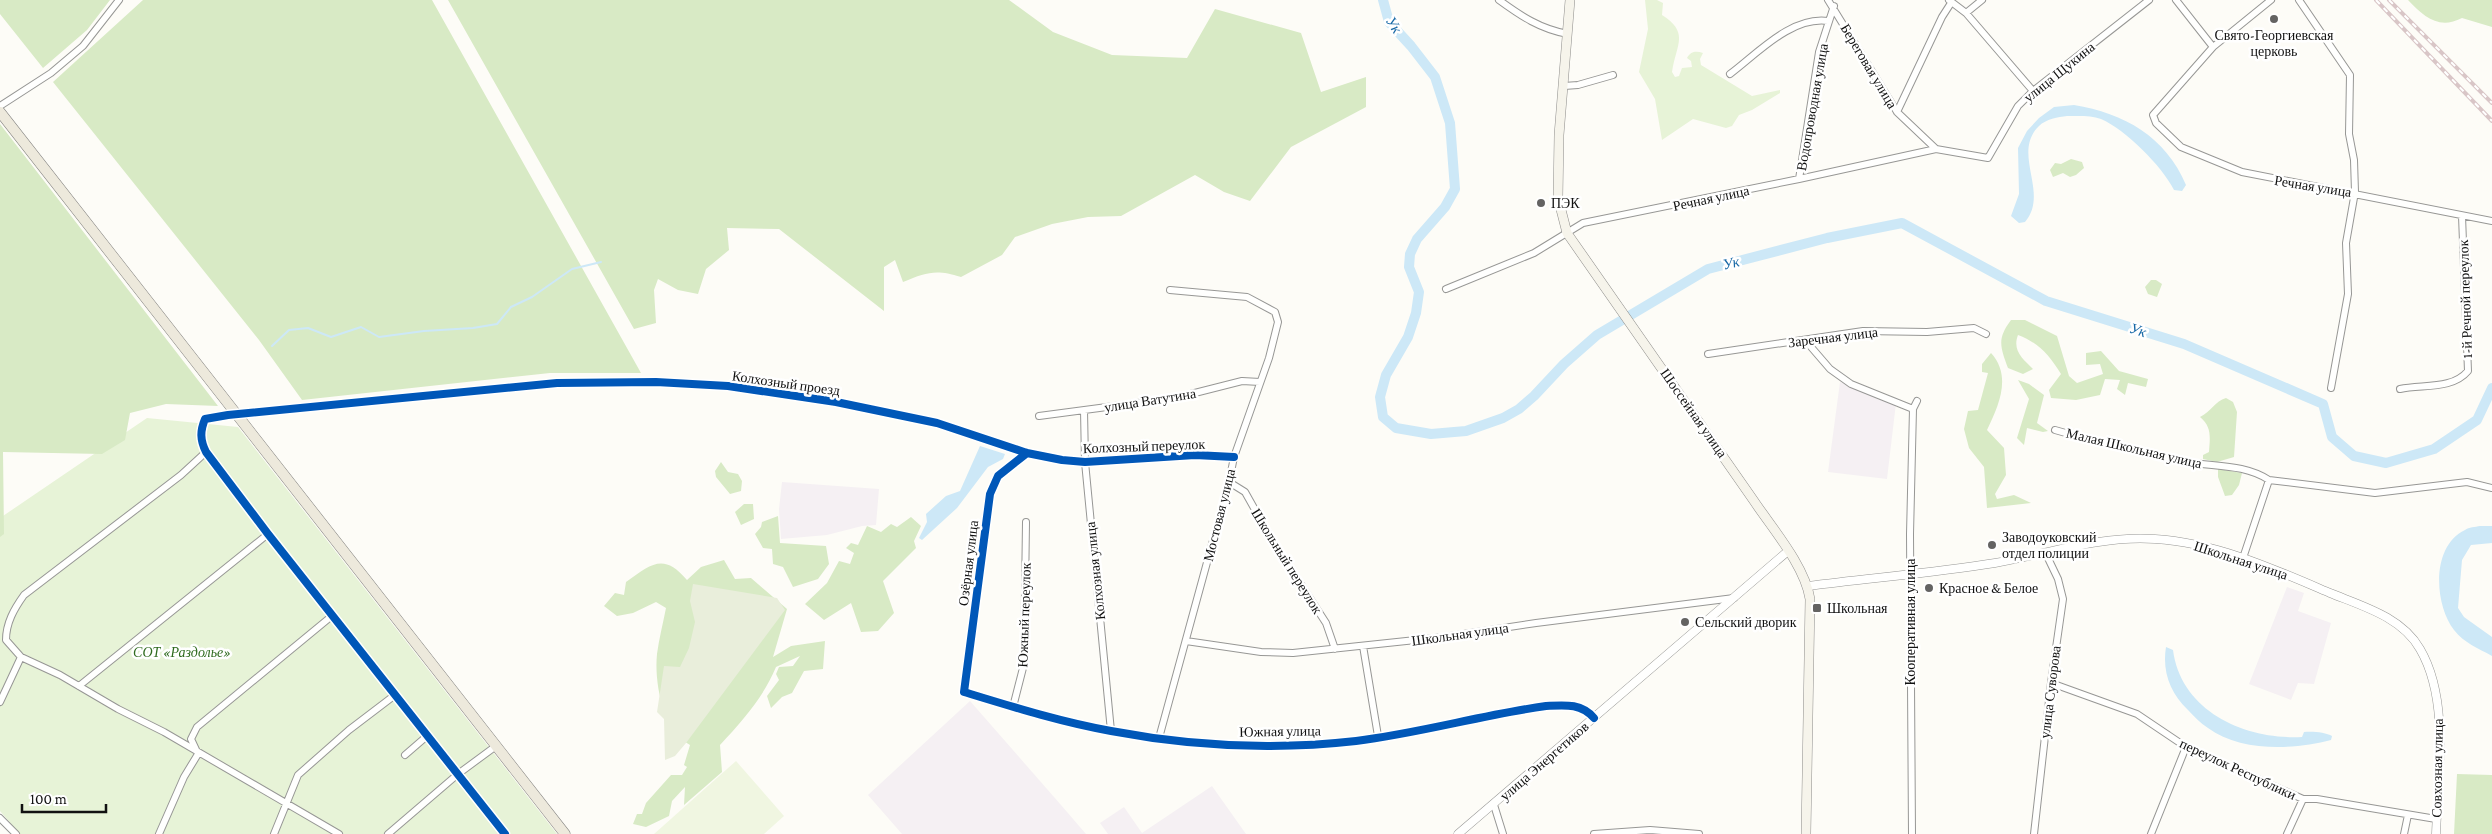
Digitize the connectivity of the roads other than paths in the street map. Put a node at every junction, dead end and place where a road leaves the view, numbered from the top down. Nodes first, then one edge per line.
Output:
1 (119, 0) edge
2 (1499, 0) edge
3 (1570, 0) edge
4 (1828, 0) edge
5 (1982, 0) edge
6 (2149, 0) edge
7 (2176, 0) edge
8 (2271, 0) edge
9 (2299, 0) edge
10 (1950, 2) edge
11 (1834, 6) junction
12 (1966, 13) junction
13 (1828, 21) junction
14 (1568, 34) junction
15 (2213, 47) junction
16 (1730, 74) dead end
17 (1613, 75) dead end
18 (1564, 86) junction
19 (2033, 91) junction
20 (0, 106) edge
21 (0, 112) edge
22 (1897, 112) junction
23 (1936, 149) junction
24 (1988, 158) joint
25 (1799, 179) junction
26 (2355, 192) junction
27 (2462, 216) junction
28 (2492, 221) edge
29 (1567, 232) junction
30 (1446, 289) dead end
31 (1170, 290) dead end
32 (1986, 334) dead end
33 (1805, 340) junction
34 (1708, 354) dead end
35 (1260, 382) junction
36 (2331, 388) dead end
37 (2400, 389) dead end
38 (1917, 401) dead end
39 (1912, 409) junction
40 (1084, 410) junction
41 (235, 414) junction
42 (1039, 416) dead end
43 (911, 418) joint
44 (2055, 430) dead end
45 (206, 452) junction
46 (1027, 453) junction
47 (1234, 457) junction
48 (1085, 462) junction
49 (2269, 480) junction
50 (1229, 482) junction
51 (2492, 488) edge
52 (1026, 522) dead end
53 (268, 534) junction
54 (1788, 551) junction
55 (2046, 554) junction
56 (2243, 558) junction
57 (1910, 574) junction
58 (1808, 586) junction
59 (1734, 598) junction
60 (333, 615) junction
61 (3, 639) edge
62 (1186, 641) junction
63 (1363, 646) junction
64 (1335, 649) junction
65 (21, 657) junction
66 (2430, 673) joint
67 (2051, 683) junction
68 (79, 686) junction
69 (964, 692) joint
70 (395, 695) junction
71 (0, 702) edge
72 (1013, 707) junction
73 (1594, 718) junction
74 (1111, 731) junction
75 (428, 736) junction
76 (1378, 736) junction
77 (1159, 738) junction
78 (496, 746) junction
79 (2186, 747) junction
80 (198, 754) junction
81 (405, 755) dead end
82 (458, 774) junction
83 (2303, 799) junction
84 (287, 804) junction
85 (1494, 805) junction
86 (2408, 815) junction
87 (0, 818) edge
88 (2436, 819) junction
89 (16, 834) edge
90 (160, 834) edge
91 (274, 834) edge
92 (338, 834) edge
93 (388, 834) edge
94 (505, 834) edge
95 (565, 834) edge
96 (1458, 834) edge
97 (1503, 834) edge
98 (1597, 834) edge
99 (1698, 834) edge
100 (1806, 834) edge
101 (1912, 834) edge
102 (2034, 834) edge
103 (2150, 834) edge
104 (2287, 834) edge
105 (2404, 834) edge
106 (2436, 834) edge

1 - 20 street
2 - 14 street
3 - 14 main road, Шоссейная улица
4 - 11 street, Береговая улица
5 - 12 street
6 - 19 street, улица Щукина
7 - 15 street
8 - 15 street
9 - 26 street
10 - 12 street
10 - 22 street
11 - 13 street, Водопроводная улица
11 - 22 street, Береговая улица
12 - 19 street
13 - 16 street
13 - 25 street, Водопроводная улица
14 - 18 main road, Шоссейная улица
15 - 26 street, Речная улица
17 - 18 street
18 - 29 main road, Шоссейная улица
19 - 24 street, улица Щукина
21 - 41 main road
22 - 23 street, Береговая улица
23 - 24 street, Речная улица
23 - 25 street, Речная улица
25 - 29 street, Речная улица
26 - 27 street, Речная улица
26 - 36 street
27 - 28 street, Речная улица
27 - 37 street, 1-й Речной переулок
29 - 30 street, Речная улица
29 - 54 main road, Шоссейная улица
31 - 35 street, Мостовая улица
32 - 33 street, Заречная улица
33 - 34 street, Заречная улица
33 - 39 street
35 - 40 street, улица Ватутина
35 - 47 street, Мостовая улица
38 - 39 street
39 - 57 street, Кооперативная улица
40 - 42 street, улица Ватутина
40 - 48 street, Колхозная улица
41 - 43 street, Колхозный проезд
41 - 45 street, Колхозный проезд
41 - 78 main road
43 - 46 street, Колхозный переулок
44 - 49 street, Малая Школьная улица
45 - 53 street
45 - 61 street
46 - 48 street, Колхозный переулок
46 - 69 street, Озёрная улица
47 - 48 street, Колхозный переулок
47 - 50 street, Мостовая улица
48 - 74 street, Колхозная улица
49 - 51 street, Малая Школьная улица
49 - 56 street
50 - 62 street, Мостовая улица
50 - 64 street, Школьный переулок
52 - 72 street, Южный переулок
53 - 60 street
53 - 68 street
54 - 58 main road, Шоссейная улица
54 - 59 street, улица Энергетиков
55 - 56 street, Школьная улица
55 - 57 street, Школьная улица
55 - 67 street, улица Суворова
56 - 66 street, Школьная улица
57 - 58 street, Школьная улица
57 - 101 street, Кооперативная улица
58 - 100 main road, Шоссейная улица
59 - 63 street, Школьная улица
59 - 73 street, улица Энергетиков
60 - 70 street
60 - 80 street
61 - 65 street
62 - 64 street, Школьная улица
62 - 77 street, Мостовая улица
63 - 64 street, Школьная улица
63 - 76 street
65 - 68 street
65 - 71 street
66 - 88 street, Совхозная улица
67 - 79 street, переулок Республики
67 - 102 street, улица Суворова
68 - 80 street
69 - 72 street, Южная улица
70 - 75 street
70 - 84 street
72 - 74 street, Южная улица
73 - 76 street, Южная улица
73 - 85 street, улица Энергетиков
74 - 77 street, Южная улица
75 - 81 street
75 - 82 street
76 - 77 street, Южная улица
78 - 82 street
78 - 95 main road
79 - 83 street, переулок Республики
79 - 103 street
80 - 84 street
80 - 90 street
82 - 93 street
82 - 94 street
83 - 86 street, переулок Республики
83 - 104 street
84 - 91 street
84 - 92 street
85 - 96 street, улица Энергетиков
85 - 97 street
86 - 88 street, переулок Республики
86 - 105 street
87 - 89 street
88 - 106 street, Совхозная улица
98 - 99 street

